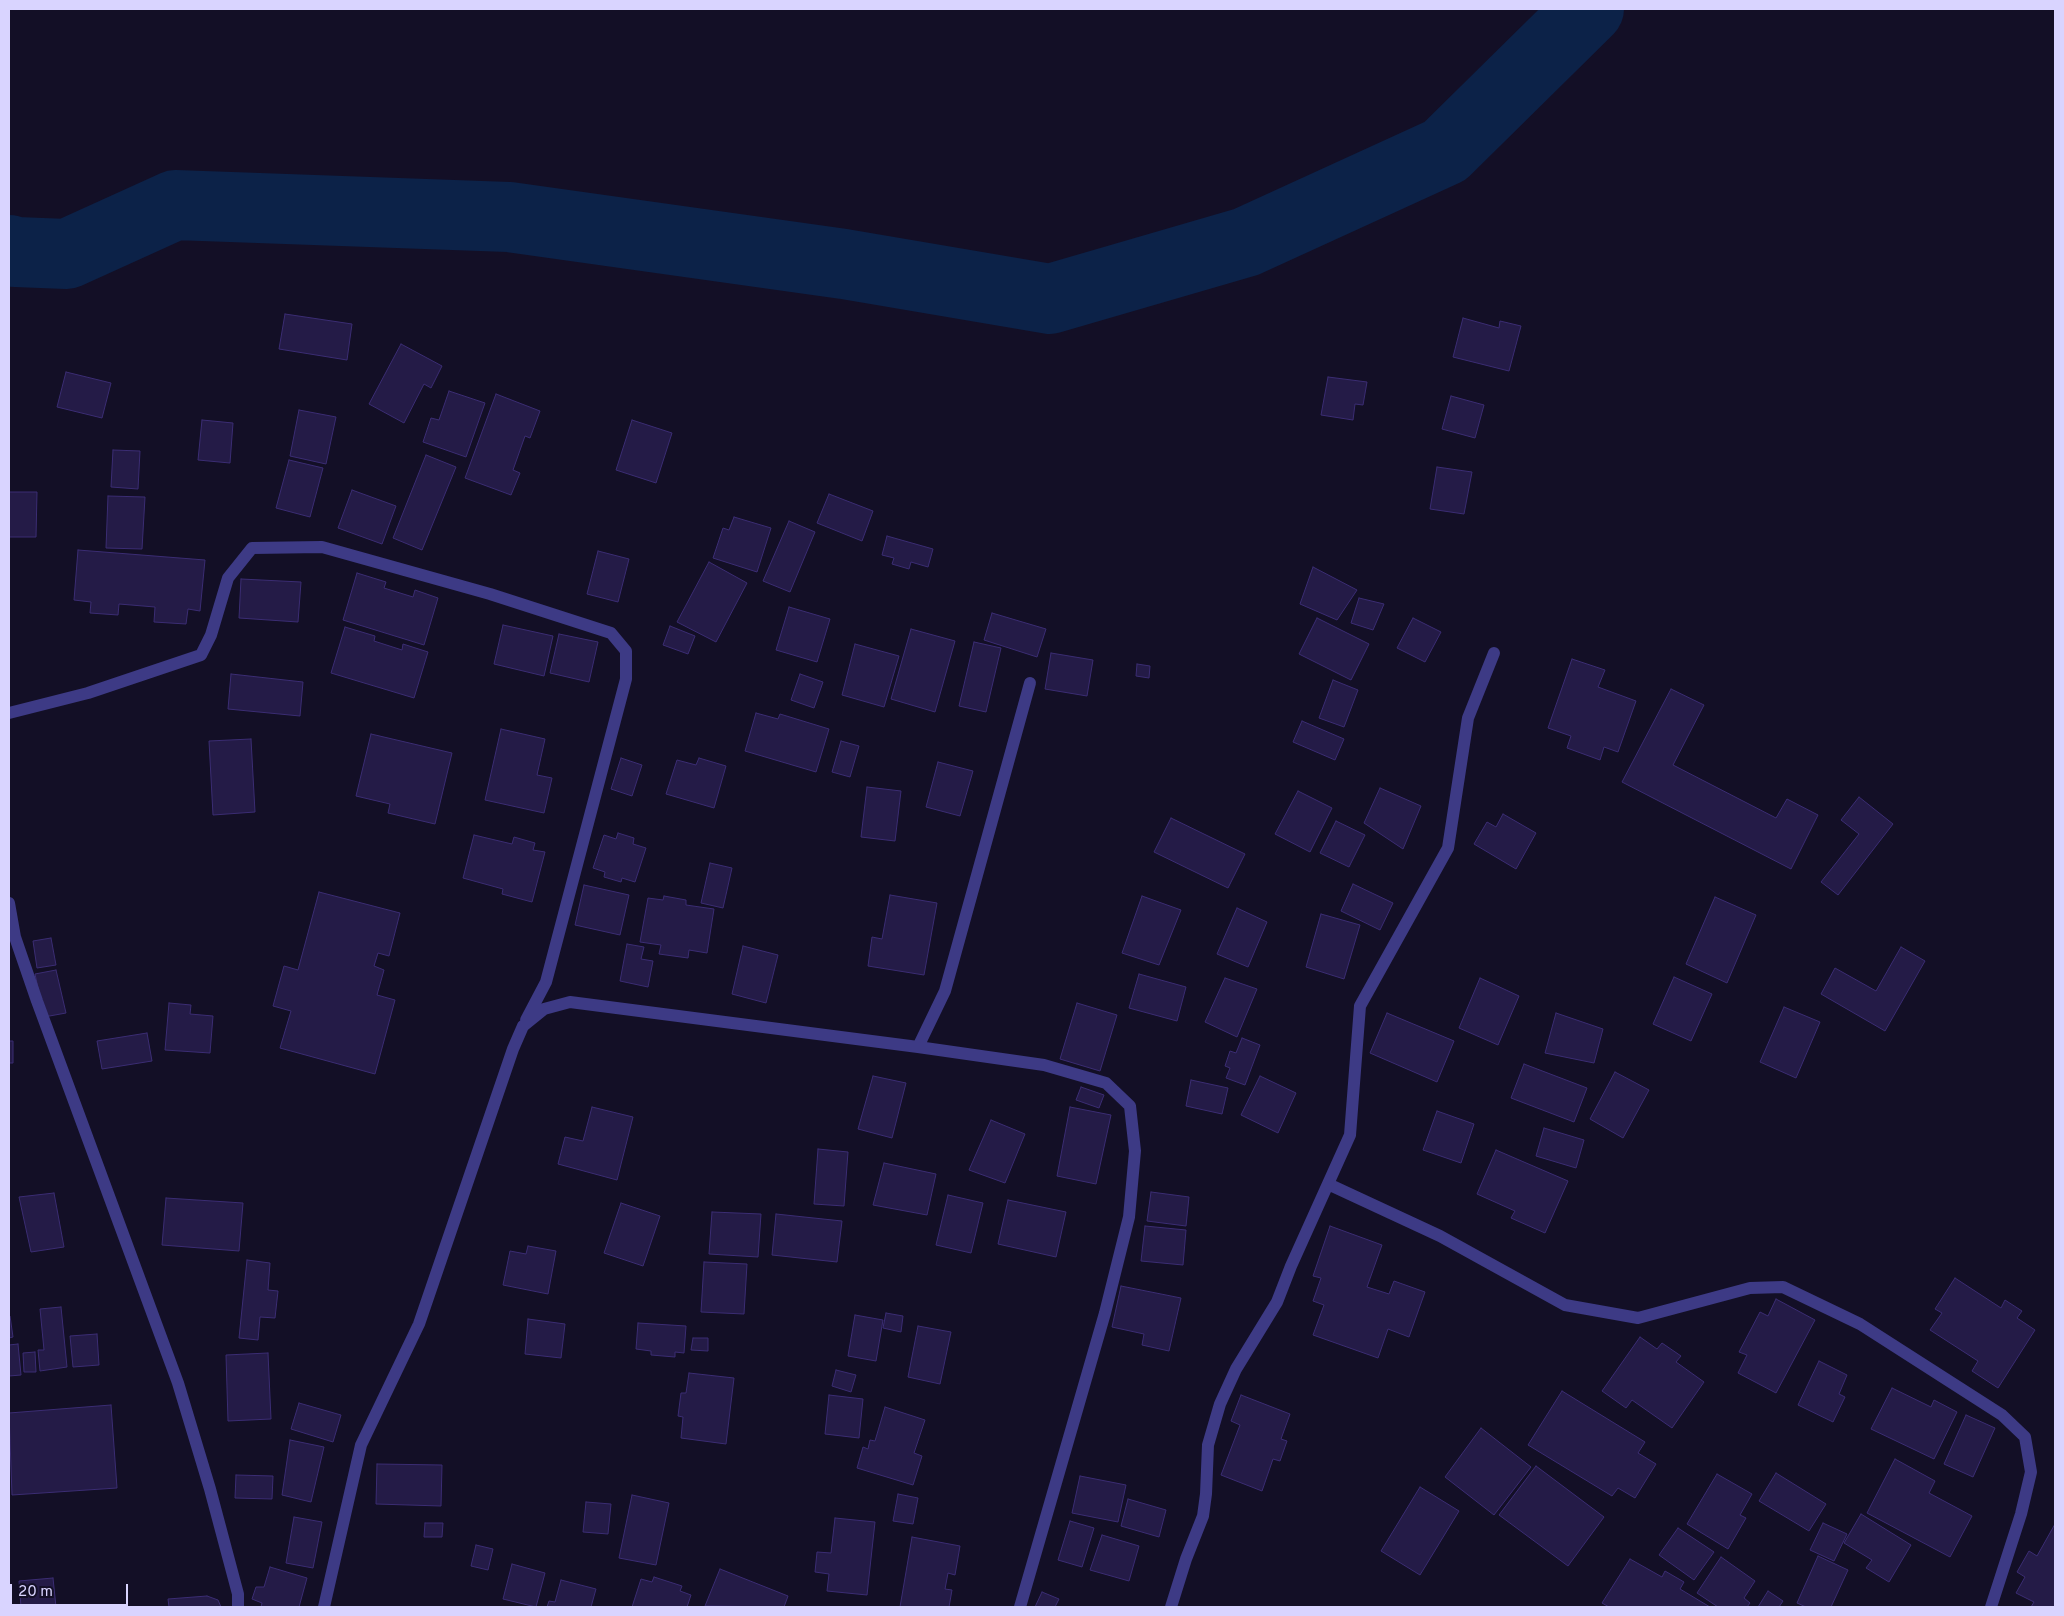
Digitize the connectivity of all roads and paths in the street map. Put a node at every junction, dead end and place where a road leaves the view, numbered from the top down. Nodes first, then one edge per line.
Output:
1 (1494, 653) dead end
2 (1030, 683) dead end
3 (9, 713) edge
4 (9, 904) edge
5 (523, 1026) junction
6 (918, 1047) junction
7 (1328, 1184) junction
8 (238, 1607) edge
9 (324, 1607) edge
10 (1020, 1607) edge
11 (1171, 1607) edge
12 (1991, 1607) edge

1 - 7 street
2 - 6 street
3 - 5 street
4 - 8 street
5 - 6 street
5 - 9 street
6 - 10 street
7 - 11 street
7 - 12 street

